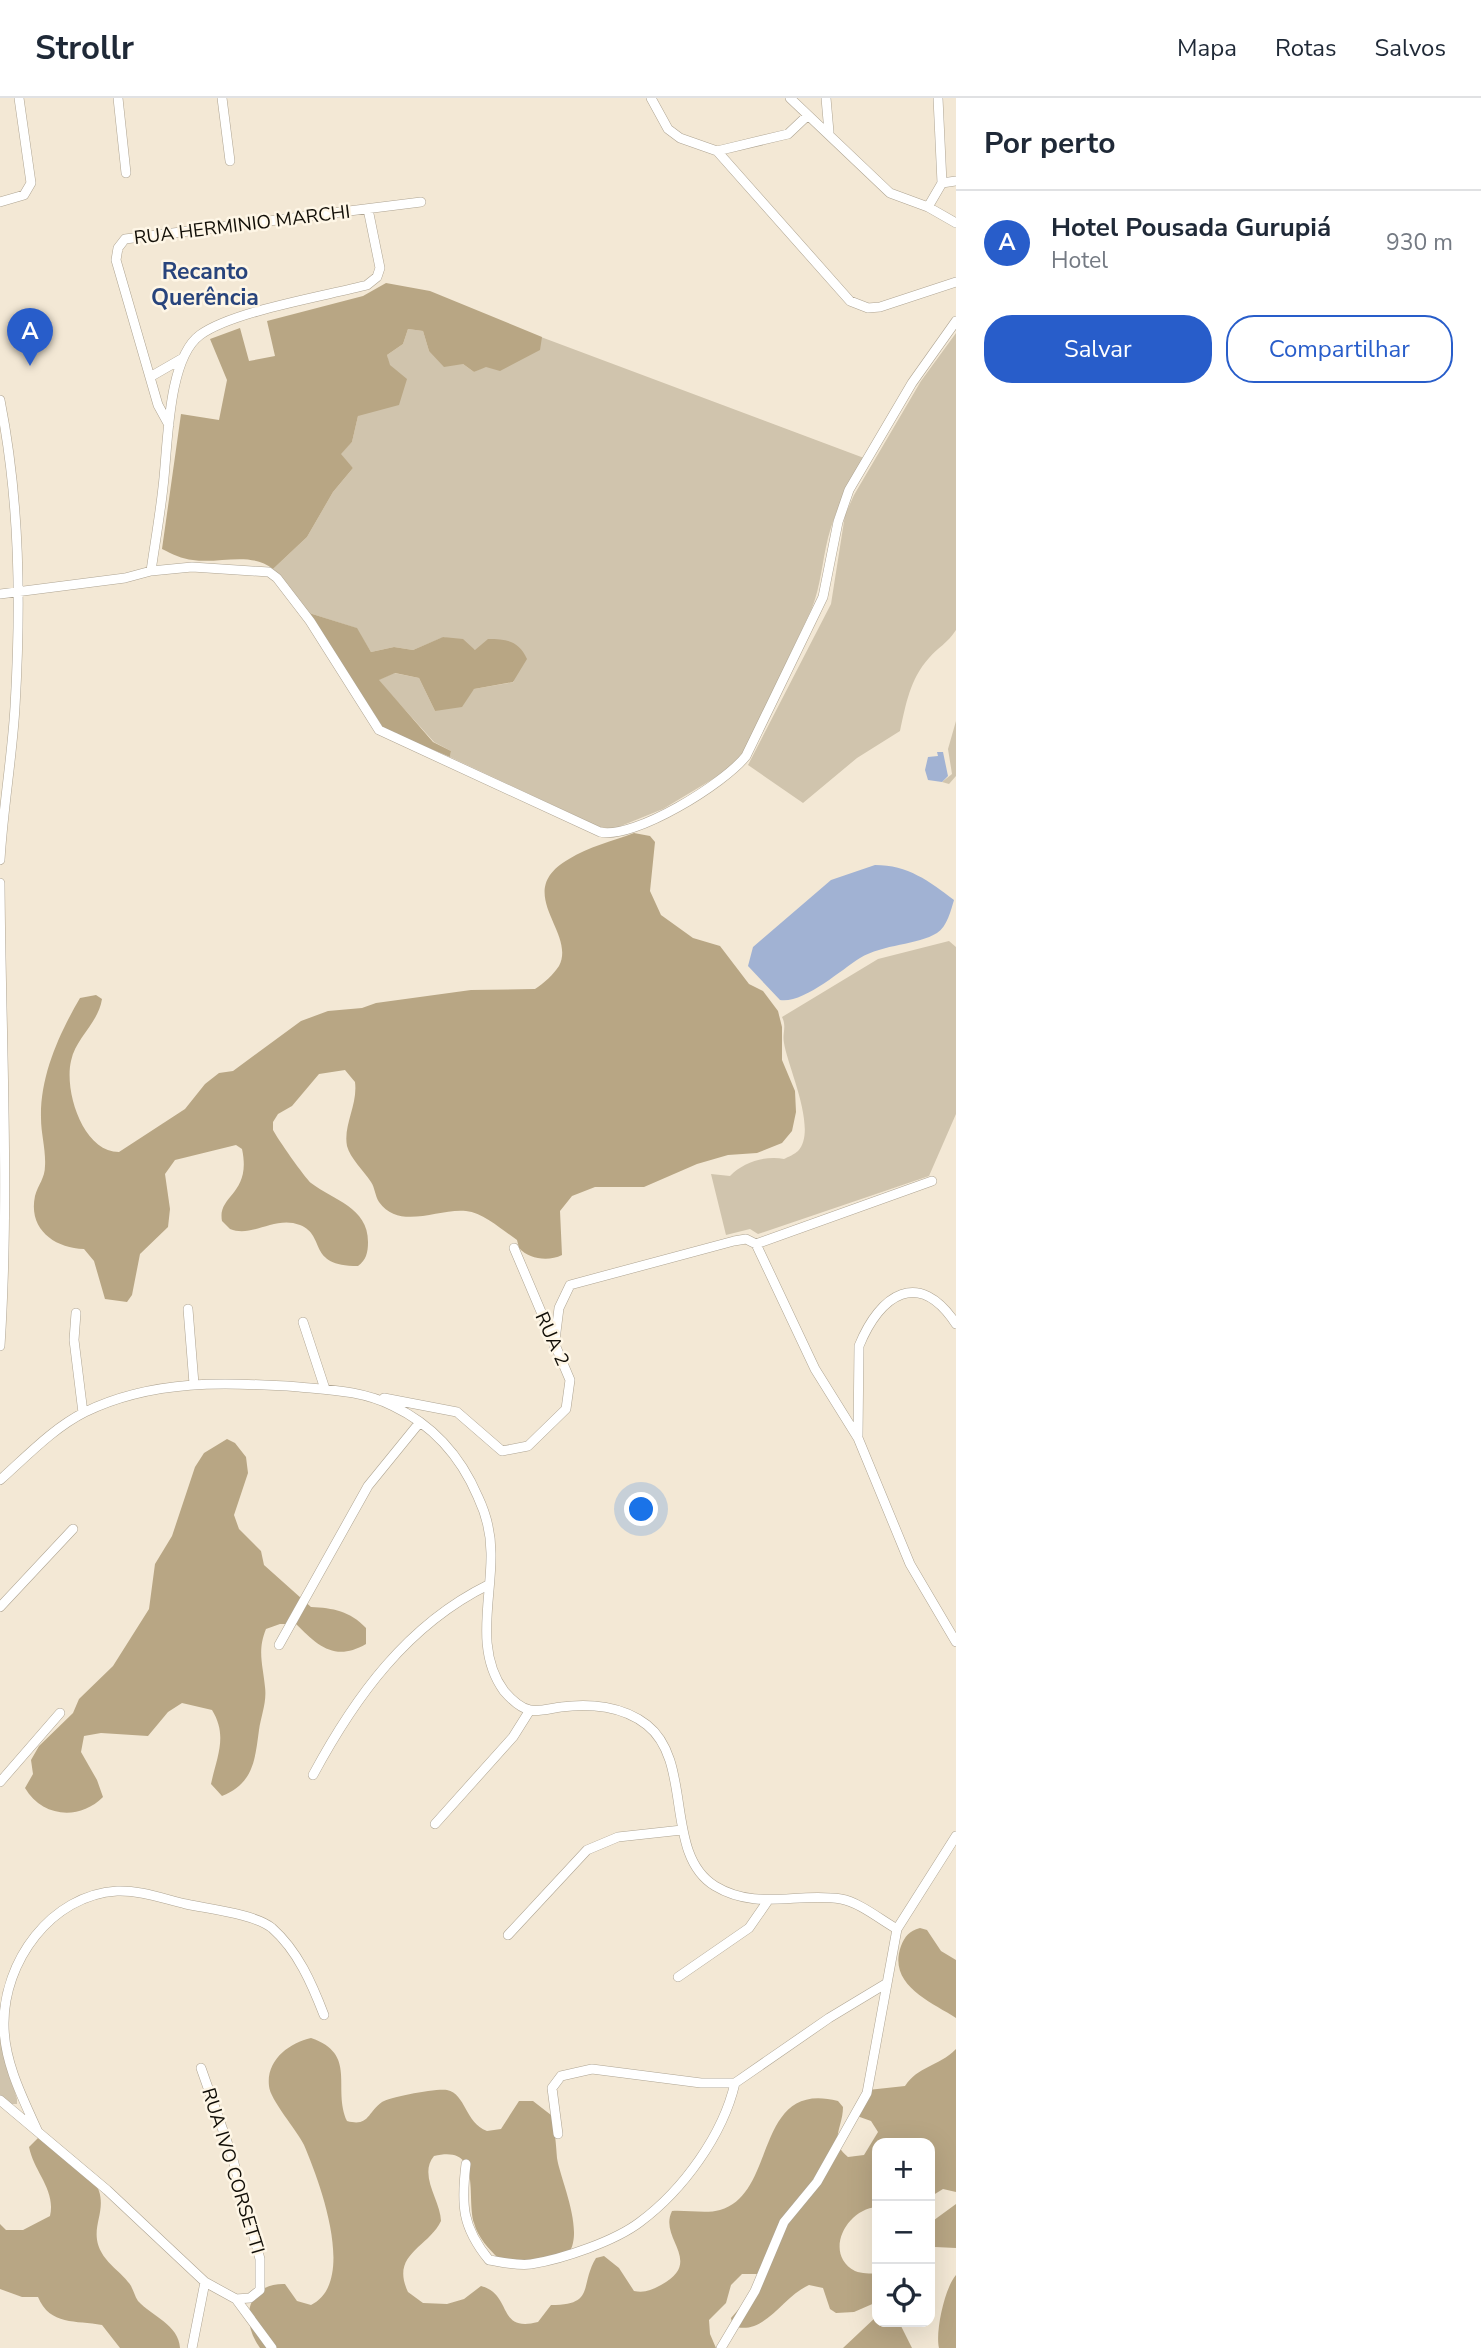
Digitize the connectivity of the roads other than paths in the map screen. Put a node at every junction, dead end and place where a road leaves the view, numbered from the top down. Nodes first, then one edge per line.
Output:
1 (19, 98) edge
2 (118, 98) edge
3 (222, 98) edge
4 (651, 98) edge
5 (790, 98) edge
6 (826, 98) edge
7 (938, 98) edge
8 (807, 116) junction
9 (829, 132) junction
10 (717, 151) junction
11 (230, 161) dead end
12 (126, 173) dead end
13 (956, 181) edge
14 (942, 183) junction
15 (0, 202) edge
16 (421, 202) dead end
17 (928, 207) junction
18 (368, 209) junction
19 (956, 223) edge
20 (956, 282) edge
21 (956, 321) edge
22 (183, 358) junction
23 (150, 377) junction
24 (0, 400) edge
25 (169, 425) junction
26 (151, 571) junction
27 (19, 592) junction
28 (0, 594) edge
29 (0, 860) edge
30 (0, 883) edge
31 (932, 1181) dead end
32 (2, 1205) edge
33 (756, 1244) junction
34 (514, 1248) dead end
35 (188, 1309) dead end
36 (76, 1313) dead end
37 (303, 1322) dead end
38 (956, 1324) edge
39 (0, 1346) edge
40 (554, 1348) junction
41 (194, 1384) junction
42 (325, 1389) junction
43 (362, 1394) junction
44 (83, 1413) junction
45 (420, 1422) junction
46 (858, 1438) junction
47 (0, 1480) edge
48 (73, 1529) dead end
49 (488, 1585) junction
50 (0, 1607) edge
51 (956, 1642) edge
52 (279, 1645) dead end
53 (530, 1710) junction
54 (60, 1713) dead end
55 (313, 1775) dead end
56 (0, 1782) edge
57 (435, 1824) dead end
58 (682, 1830) junction
59 (956, 1836) edge
60 (767, 1902) junction
61 (897, 1929) junction
62 (508, 1935) dead end
63 (678, 1977) dead end
64 (887, 1983) junction
65 (324, 2015) dead end
66 (2, 2026) edge
67 (201, 2068) dead end
68 (735, 2083) junction
69 (0, 2100) edge
70 (38, 2132) junction
71 (558, 2134) dead end
72 (466, 2164) dead end
73 (205, 2282) junction
74 (236, 2299) junction
75 (192, 2348) edge
76 (272, 2348) edge
77 (721, 2348) edge

1 - 15 street
2 - 12 street
3 - 11 street
4 - 10 street
5 - 8 street
6 - 9 street
7 - 14 street
8 - 9 street
8 - 10 street
9 - 17 street
10 - 20 street
13 - 14 street
14 - 17 street
16 - 18 street
17 - 19 street
18 - 22 street, RUA HERMINIO MARCHI
18 - 23 street, RUA HERMINIO MARCHI
21 - 26 street
22 - 23 street
22 - 25 street, RUA HERMINIO MARCHI
23 - 25 street, RUA HERMINIO MARCHI
24 - 27 street
25 - 26 street, RUA HERMINIO MARCHI
26 - 27 street
27 - 28 street
27 - 29 street
30 - 32 street
31 - 33 street
32 - 39 street
33 - 40 street
33 - 46 street
34 - 40 street, RUA 2
35 - 41 street
36 - 44 street
37 - 42 street
38 - 46 street
40 - 43 street, RUA 2
41 - 42 street
41 - 44 street
42 - 43 street
43 - 45 street
44 - 47 street
45 - 49 street
45 - 52 street
46 - 51 street
48 - 50 street
49 - 53 street
49 - 55 street
53 - 57 street
53 - 58 street
54 - 56 street
58 - 60 street
58 - 62 street
59 - 61 street
60 - 61 street
60 - 63 street
61 - 64 street
64 - 68 street
64 - 77 street
65 - 66 street
66 - 70 street
67 - 74 street, RUA IVO CORSETTI
68 - 71 street
68 - 72 street
69 - 70 street
70 - 73 street
73 - 74 street
73 - 75 street
74 - 76 street

